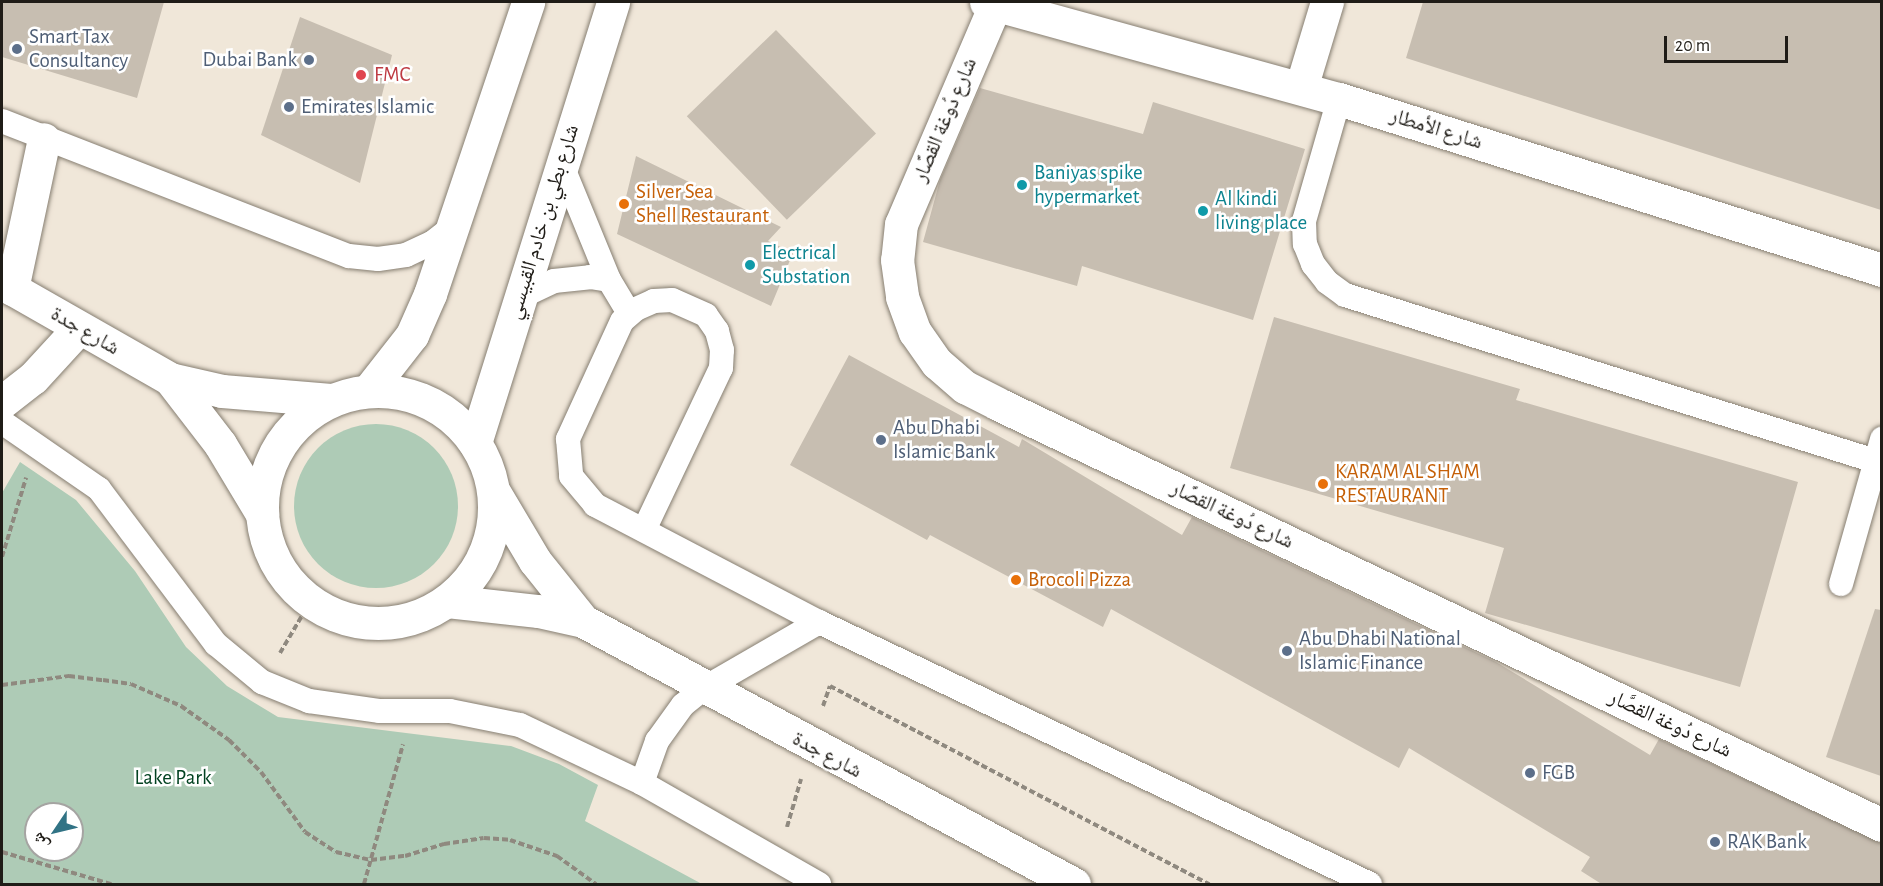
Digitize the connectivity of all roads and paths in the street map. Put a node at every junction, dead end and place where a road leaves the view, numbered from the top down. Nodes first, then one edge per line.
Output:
1 (613, 2) edge
2 (1327, 2) edge
3 (990, 3) edge
4 (521, 7) edge
5 (1301, 88) junction
6 (1339, 99) junction
7 (2, 121) edge
8 (44, 139) junction
9 (561, 164) junction
10 (455, 225) junction
11 (1881, 270) edge
12 (609, 280) junction
13 (7, 286) edge
14 (520, 297) junction
15 (629, 313) junction
16 (79, 328) junction
17 (170, 379) junction
18 (369, 390) junction
19 (331, 400) junction
20 (2, 402) edge
21 (2, 422) edge
22 (475, 443) junction
23 (1878, 450) edge
24 (29, 468) dead end
25 (493, 489) junction
26 (261, 514) junction
27 (644, 530) junction
28 (2, 557) edge
29 (1841, 584) dead end
30 (447, 601) junction
31 (310, 602) junction
32 (583, 621) junction
33 (819, 622) junction
34 (273, 662) dead end
35 (2, 685) edge
36 (830, 686) dead end
37 (703, 688) junction
38 (412, 712) junction
39 (802, 776) dead end
40 (642, 783) junction
41 (1881, 825) edge
42 (785, 831) dead end
43 (2, 852) edge
44 (371, 860) junction
45 (111, 885) edge
46 (364, 885) edge
47 (596, 885) edge
48 (819, 885) edge
49 (1074, 885) edge
50 (1209, 885) edge
51 (1370, 885) edge

1 - 9 street, شارع بطي بن خادم القبيسي
2 - 5 street
3 - 5 street, شارع الأمطار
3 - 41 street, شارع دُوغة القصَّار
4 - 10 street
5 - 6 street, شارع الأمطار
6 - 11 street, شارع الأمطار
6 - 23 lane
7 - 8 lane
8 - 10 lane
8 - 13 street
9 - 12 lane
9 - 14 street, شارع بطي بن خادم القبيسي
10 - 18 street
12 - 14 lane
12 - 15 lane
13 - 16 street, شارع جدة
14 - 22 street, شارع بطي بن خادم القبيسي
15 - 27 lane
15 - 27 lane
16 - 17 street, شارع جدة
16 - 20 street
17 - 19 street, شارع جدة
17 - 26 street, شارع جدة
18 - 19 street
18 - 22 street
19 - 26 street
21 - 38 lane
22 - 25 street
23 - 29 lane
24 - 28 path
25 - 30 street
25 - 32 street, شارع جدة
26 - 31 street
27 - 33 lane
30 - 31 street
30 - 32 street, شارع جدة
31 - 34 path
32 - 37 street, شارع جدة
33 - 37 lane
33 - 51 lane
35 - 44 path
36 - 50 path
37 - 40 lane
37 - 49 street, شارع جدة
38 - 40 lane
38 - 44 path
39 - 42 path
40 - 48 lane
43 - 45 path
44 - 46 path
44 - 47 path

